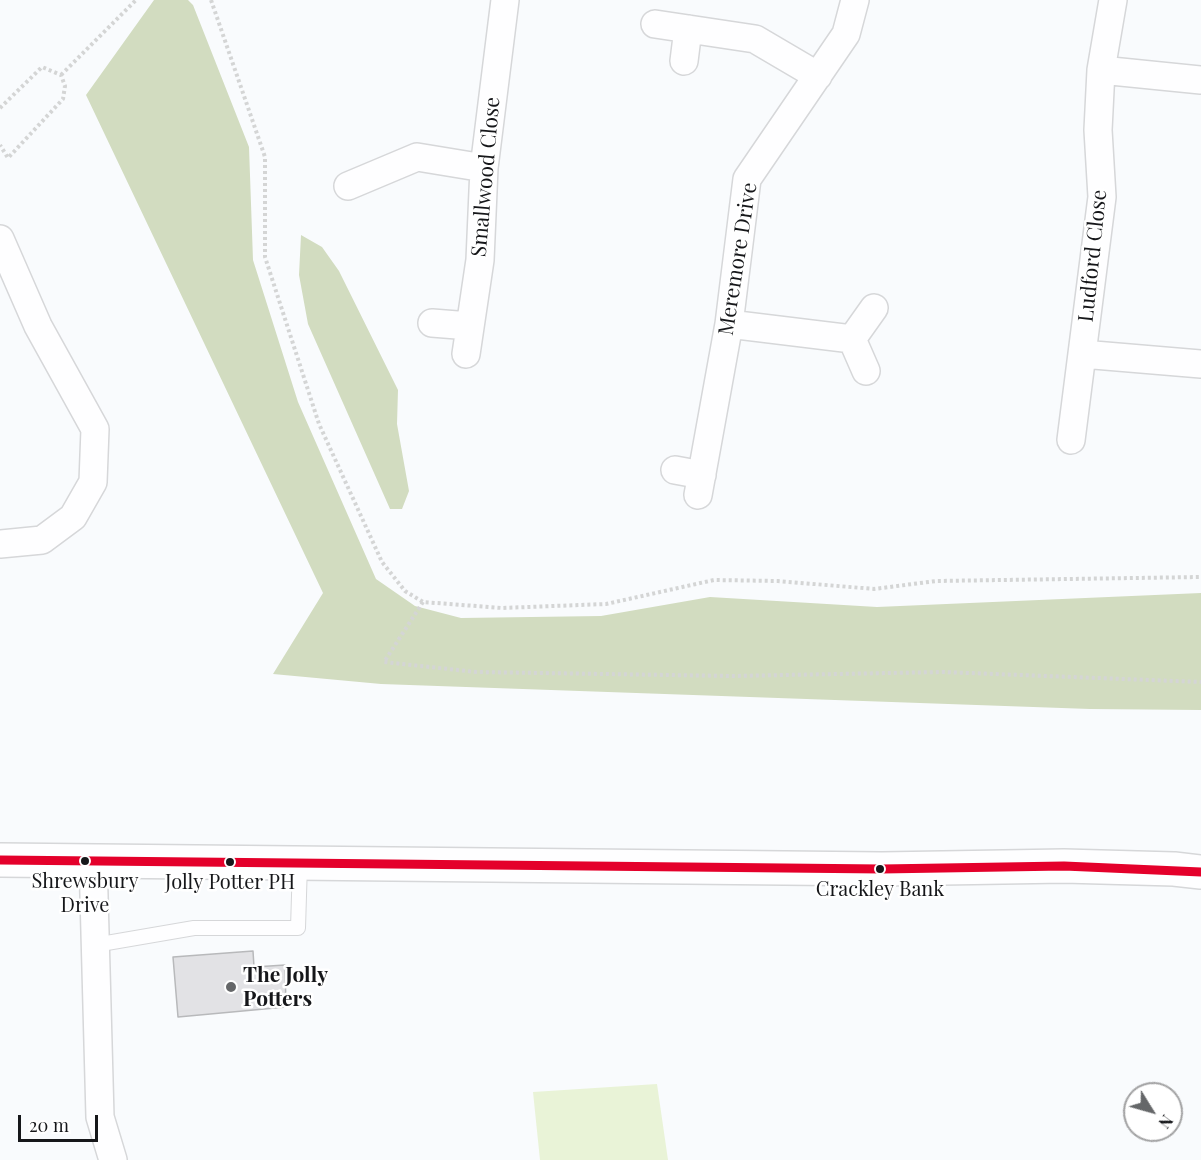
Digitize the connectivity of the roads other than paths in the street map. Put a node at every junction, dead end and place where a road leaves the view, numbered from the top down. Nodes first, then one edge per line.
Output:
1 (505, 0) edge
2 (855, 0) edge
3 (1113, 0) edge
4 (655, 24) dead end
5 (688, 29) junction
6 (684, 61) dead end
7 (1101, 70) junction
8 (818, 76) junction
9 (1201, 80) edge
10 (484, 168) junction
11 (348, 186) dead end
12 (0, 239) edge
13 (874, 308) dead end
14 (432, 323) dead end
15 (729, 324) junction
16 (470, 326) junction
17 (852, 339) junction
18 (466, 354) dead end
19 (1082, 354) junction
20 (1201, 364) edge
21 (866, 371) dead end
22 (1071, 440) dead end
23 (675, 470) dead end
24 (0, 544) edge
25 (93, 859) junction
26 (0, 860) edge
27 (300, 861) junction
28 (1201, 872) edge
29 (95, 945) junction
30 (106, 1158) edge

1 - 10 street, Smallwood Close
2 - 8 street, Meremore Drive
3 - 7 street, Ludford Close
4 - 5 street
5 - 6 street
5 - 8 street
7 - 9 street
7 - 19 street, Ludford Close
8 - 15 street, Meremore Drive
10 - 11 street
10 - 16 street, Smallwood Close
12 - 24 street
13 - 17 street
14 - 16 street
15 - 17 street
15 - 23 street, Meremore Drive
16 - 18 street, Smallwood Close
17 - 21 street
19 - 20 street
19 - 22 street, Ludford Close
25 - 26 street
25 - 27 street
25 - 29 street
27 - 28 street
27 - 29 lane
29 - 30 street

